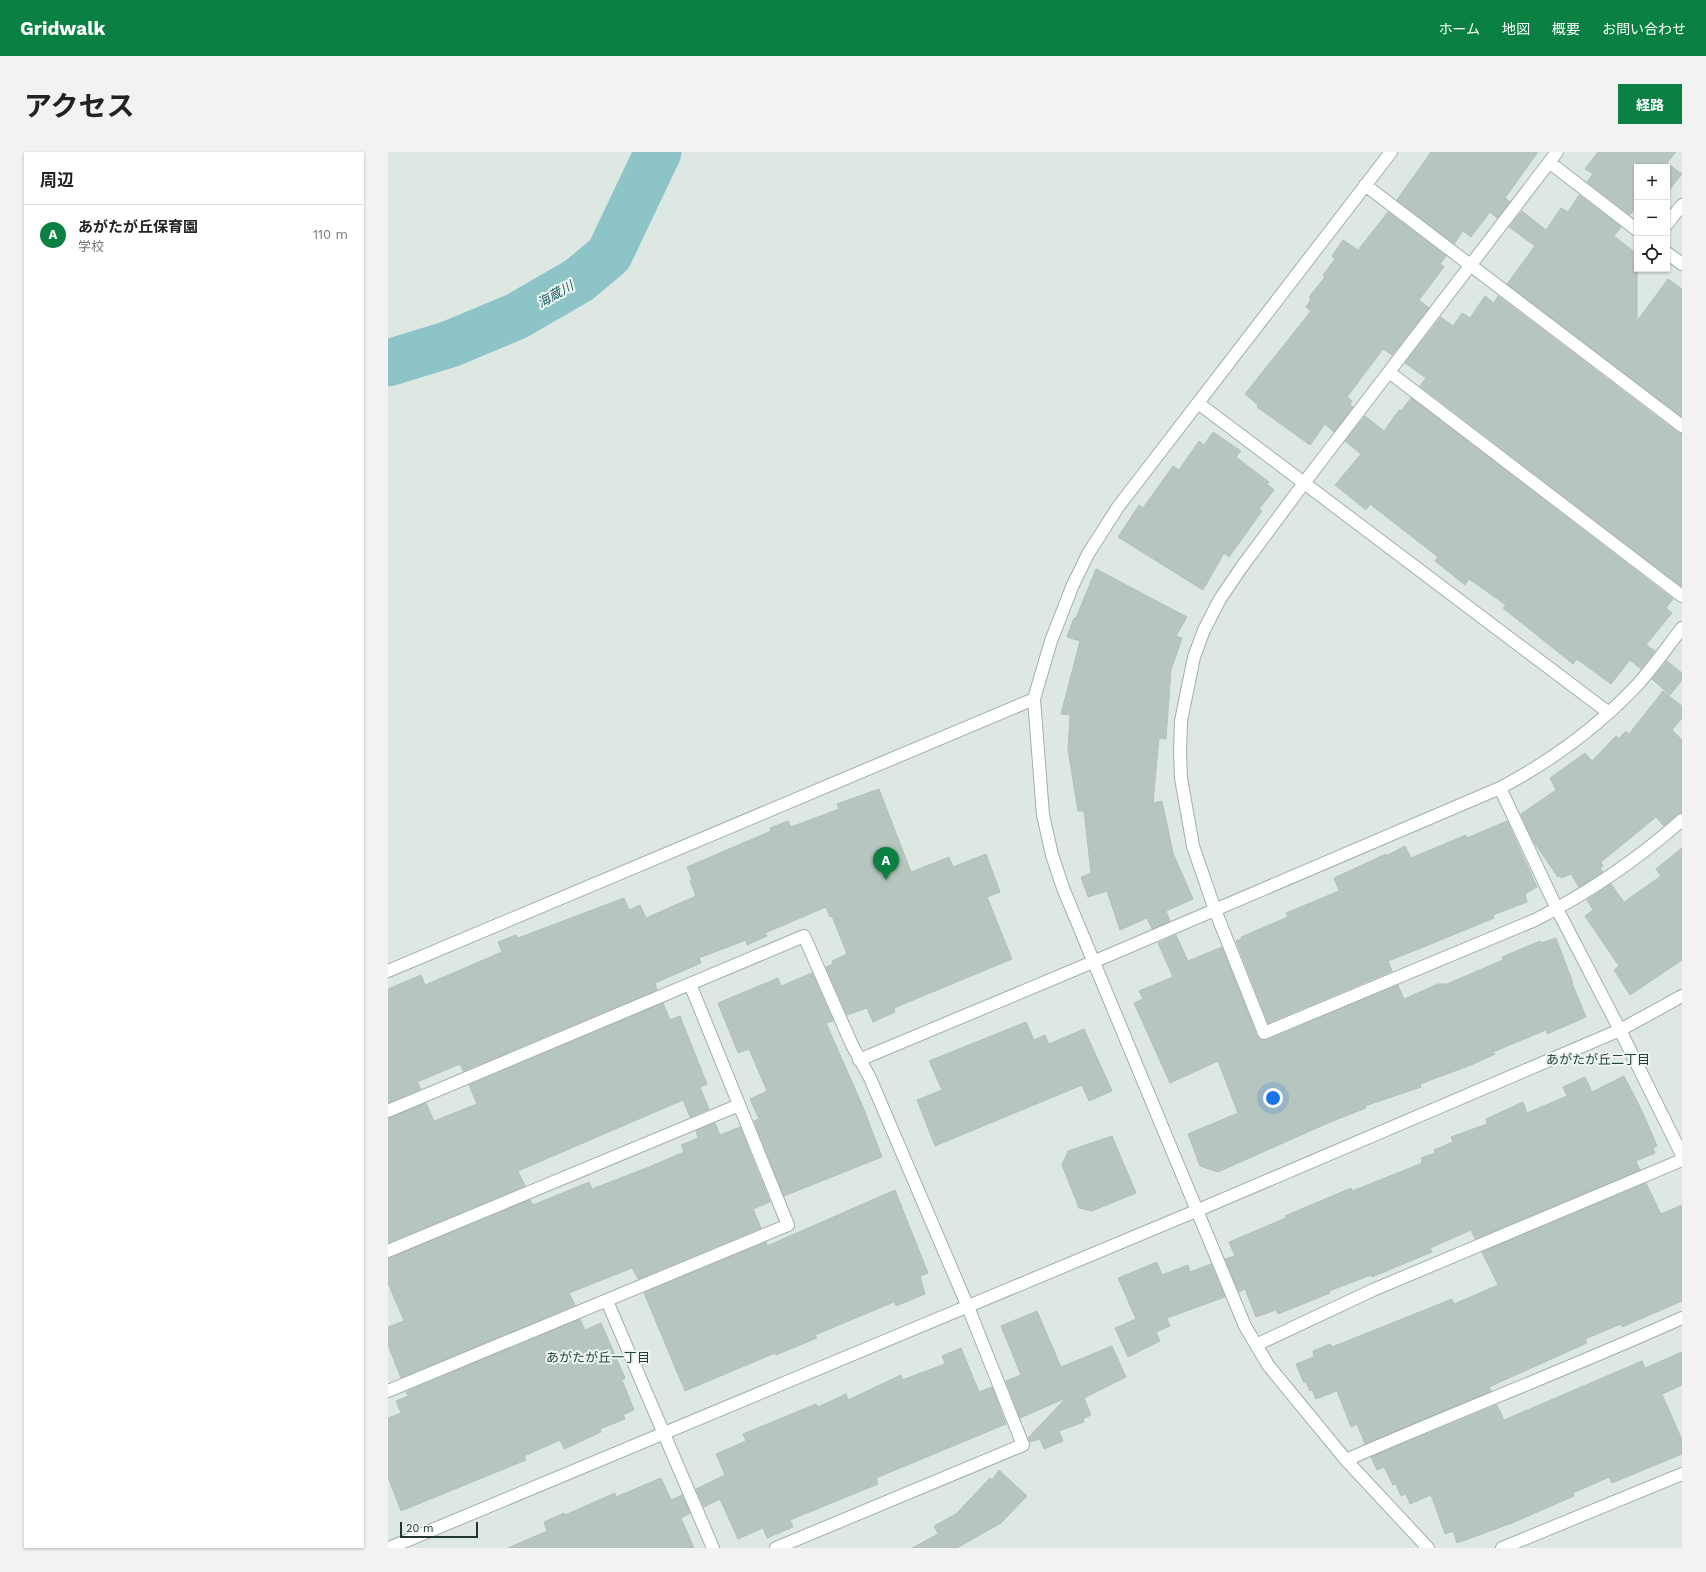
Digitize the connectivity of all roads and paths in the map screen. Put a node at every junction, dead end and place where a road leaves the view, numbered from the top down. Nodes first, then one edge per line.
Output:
1 (1391, 152) edge
2 (1557, 152) edge
3 (1549, 162) junction
4 (1365, 185) junction
5 (1682, 205) edge
6 (1670, 220) edge
7 (1634, 228) edge
8 (1670, 255) edge
9 (1470, 264) junction
10 (1682, 264) edge
11 (1389, 372) junction
12 (1198, 403) junction
13 (1682, 426) edge
14 (1304, 483) junction
15 (1682, 596) edge
16 (1682, 628) edge
17 (1034, 699) junction
18 (1609, 713) junction
19 (1500, 788) junction
20 (1682, 820) edge
21 (1557, 909) junction
22 (1215, 910) junction
23 (1093, 962) junction
24 (388, 971) edge
25 (690, 984) junction
26 (1682, 996) edge
27 (1620, 1030) junction
28 (859, 1060) junction
29 (738, 1105) junction
30 (388, 1111) edge
31 (1682, 1154) edge
32 (1682, 1160) edge
33 (1196, 1211) junction
34 (388, 1251) edge
35 (607, 1300) junction
36 (968, 1307) junction
37 (1682, 1318) edge
38 (1256, 1345) junction
39 (388, 1392) edge
40 (664, 1433) junction
41 (1346, 1460) junction
42 (1682, 1474) edge
43 (793, 1545) edge
44 (390, 1548) edge
45 (714, 1548) edge
46 (776, 1548) edge
47 (1428, 1548) edge
48 (1502, 1548) edge

1 - 4 street
2 - 3 street
3 - 7 street
3 - 9 street
4 - 9 street
4 - 12 street
5 - 6 street
8 - 10 street
9 - 11 street
9 - 13 street
11 - 14 street
11 - 15 street
12 - 14 street
12 - 17 street
14 - 18 street
14 - 22 street
16 - 18 street
17 - 23 street
17 - 24 street
18 - 19 street
19 - 21 street
19 - 22 street
20 - 21 street
21 - 22 street
21 - 27 street
22 - 23 street
23 - 28 street
23 - 33 street
25 - 28 street
25 - 29 street
25 - 30 street
26 - 27 street
27 - 31 street
27 - 33 street
28 - 36 street
29 - 34 street
29 - 35 street
32 - 38 street
33 - 36 street
33 - 38 street
35 - 39 street
35 - 40 street
36 - 40 street
36 - 43 street
37 - 41 street
38 - 41 street
40 - 44 street
40 - 45 street
41 - 47 street
42 - 48 street
43 - 46 street

